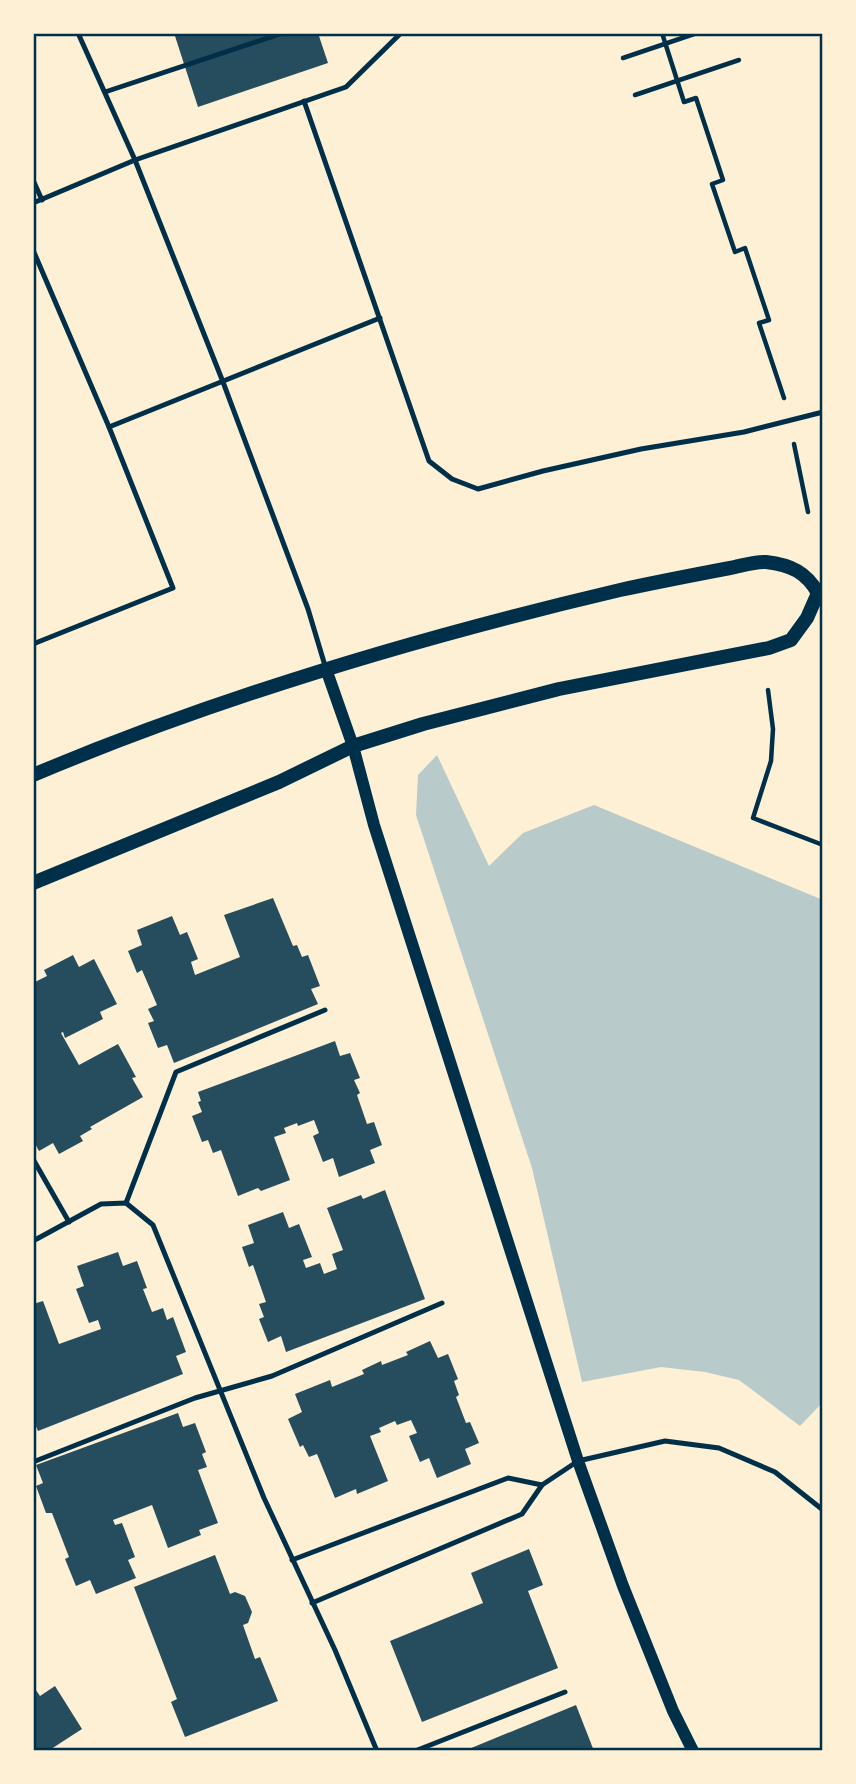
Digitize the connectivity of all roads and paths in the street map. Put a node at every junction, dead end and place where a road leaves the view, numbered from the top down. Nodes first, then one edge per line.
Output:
1 (78, 33) edge
2 (283, 33) edge
3 (399, 33) edge
4 (662, 33) edge
5 (697, 33) edge
6 (666, 45) junction
7 (623, 58) dead end
8 (739, 60) dead end
9 (677, 81) junction
10 (105, 92) junction
11 (635, 95) dead end
12 (304, 101) junction
13 (135, 160) junction
14 (33, 180) edge
15 (42, 200) junction
16 (33, 203) edge
17 (33, 250) edge
18 (380, 318) junction
19 (223, 382) junction
20 (784, 398) dead end
21 (823, 412) edge
22 (109, 427) junction
23 (794, 444) dead end
24 (808, 512) dead end
25 (820, 593) edge
26 (33, 644) edge
27 (326, 669) junction
28 (768, 690) dead end
29 (352, 746) junction
30 (33, 775) edge
31 (823, 845) edge
32 (33, 883) edge
33 (325, 1010) dead end
34 (33, 1159) edge
35 (126, 1203) junction
36 (69, 1222) junction
37 (33, 1241) edge
38 (442, 1303) dead end
39 (220, 1391) junction
40 (578, 1461) junction
41 (33, 1462) edge
42 (542, 1485) junction
43 (823, 1510) edge
44 (292, 1560) junction
45 (313, 1603) junction
46 (565, 1692) dead end
47 (377, 1751) edge
48 (415, 1751) edge
49 (693, 1751) edge

1 - 10 lane
2 - 10 lane
3 - 12 lane
4 - 6 path
5 - 6 path
6 - 7 path
6 - 9 path
8 - 9 path
9 - 11 path
9 - 20 path
10 - 13 lane
12 - 13 lane
12 - 18 lane
13 - 15 lane
13 - 19 lane
14 - 15 lane
15 - 16 lane
17 - 22 lane
18 - 19 lane
18 - 21 lane
19 - 22 lane
19 - 27 lane
22 - 26 lane
23 - 24 path
25 - 27 main road
25 - 29 main road
27 - 29 street
27 - 30 main road
28 - 31 path
29 - 32 main road
29 - 40 street
33 - 35 lane
34 - 36 lane
35 - 36 lane
35 - 39 lane
36 - 37 lane
38 - 39 lane
39 - 41 lane
39 - 44 lane
40 - 42 lane
40 - 43 lane
40 - 49 street
42 - 44 lane
42 - 45 lane
44 - 45 lane
45 - 47 lane
46 - 48 lane

